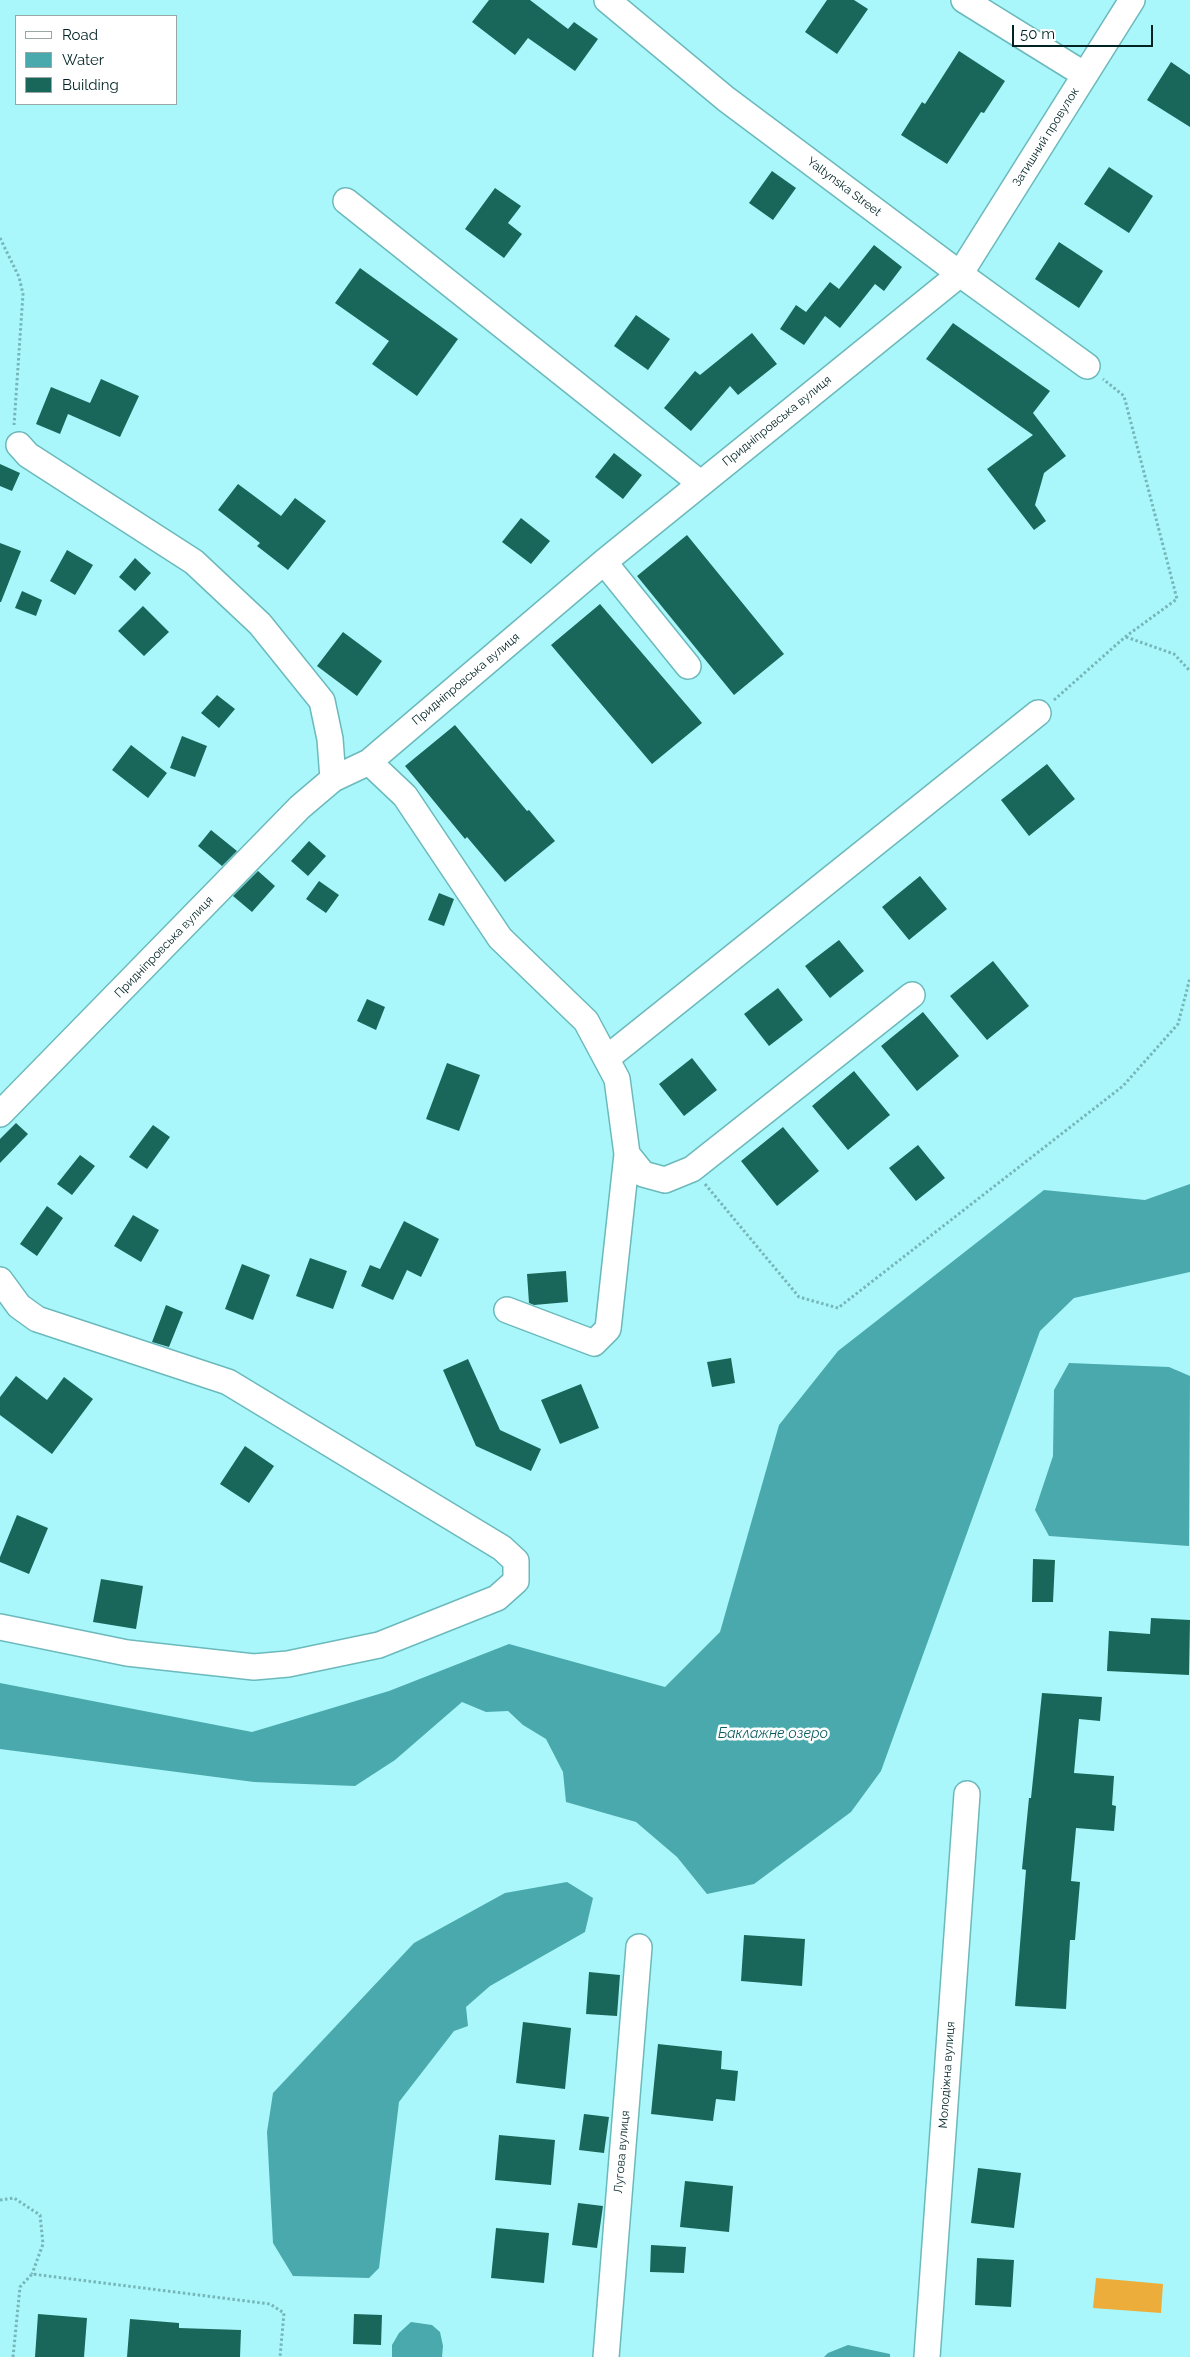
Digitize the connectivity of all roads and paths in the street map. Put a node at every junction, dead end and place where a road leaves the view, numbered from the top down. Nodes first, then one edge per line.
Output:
1 (607, 0) edge
2 (964, 0) edge
3 (1132, 0) edge
4 (1084, 75) junction
5 (346, 201) dead end
6 (0, 238) edge
7 (960, 274) junction
8 (1087, 366) joint
9 (18, 445) joint
10 (700, 483) junction
11 (604, 562) junction
12 (1125, 637) junction
13 (688, 666) dead end
14 (1190, 671) edge
15 (1038, 713) joint
16 (369, 762) junction
17 (333, 779) junction
18 (1190, 978) edge
19 (912, 995) dead end
20 (606, 1058) junction
21 (0, 1114) edge
22 (627, 1154) junction
23 (692, 1169) junction
24 (0, 1280) edge
25 (507, 1310) dead end
26 (0, 1627) edge
27 (967, 1794) dead end
28 (639, 1946) dead end
29 (0, 2200) edge
30 (32, 2274) junction
31 (13, 2357) edge
32 (280, 2357) edge
33 (606, 2357) edge
34 (927, 2357) edge

1 - 7 street, Yaltynska Street
2 - 4 street
3 - 4 street, Затишний провулок
4 - 7 street, Затишний провулок
5 - 10 street
6 - 9 path
7 - 8 street, Yaltynska Street
7 - 10 street, Придніпровська вулиця
8 - 12 path
9 - 17 street
10 - 11 street, Придніпровська вулиця
11 - 13 street
11 - 16 street, Придніпровська вулиця
12 - 14 path
12 - 15 path
15 - 20 street
16 - 17 street, Придніпровська вулиця
16 - 20 street
17 - 21 street, Придніпровська вулиця
18 - 23 path
19 - 23 street
20 - 22 street
22 - 23 street
22 - 25 street
24 - 26 street
27 - 34 street, Молодіжна вулиця
28 - 33 street, Лугова вулиця
29 - 30 path
30 - 31 path
30 - 32 path

